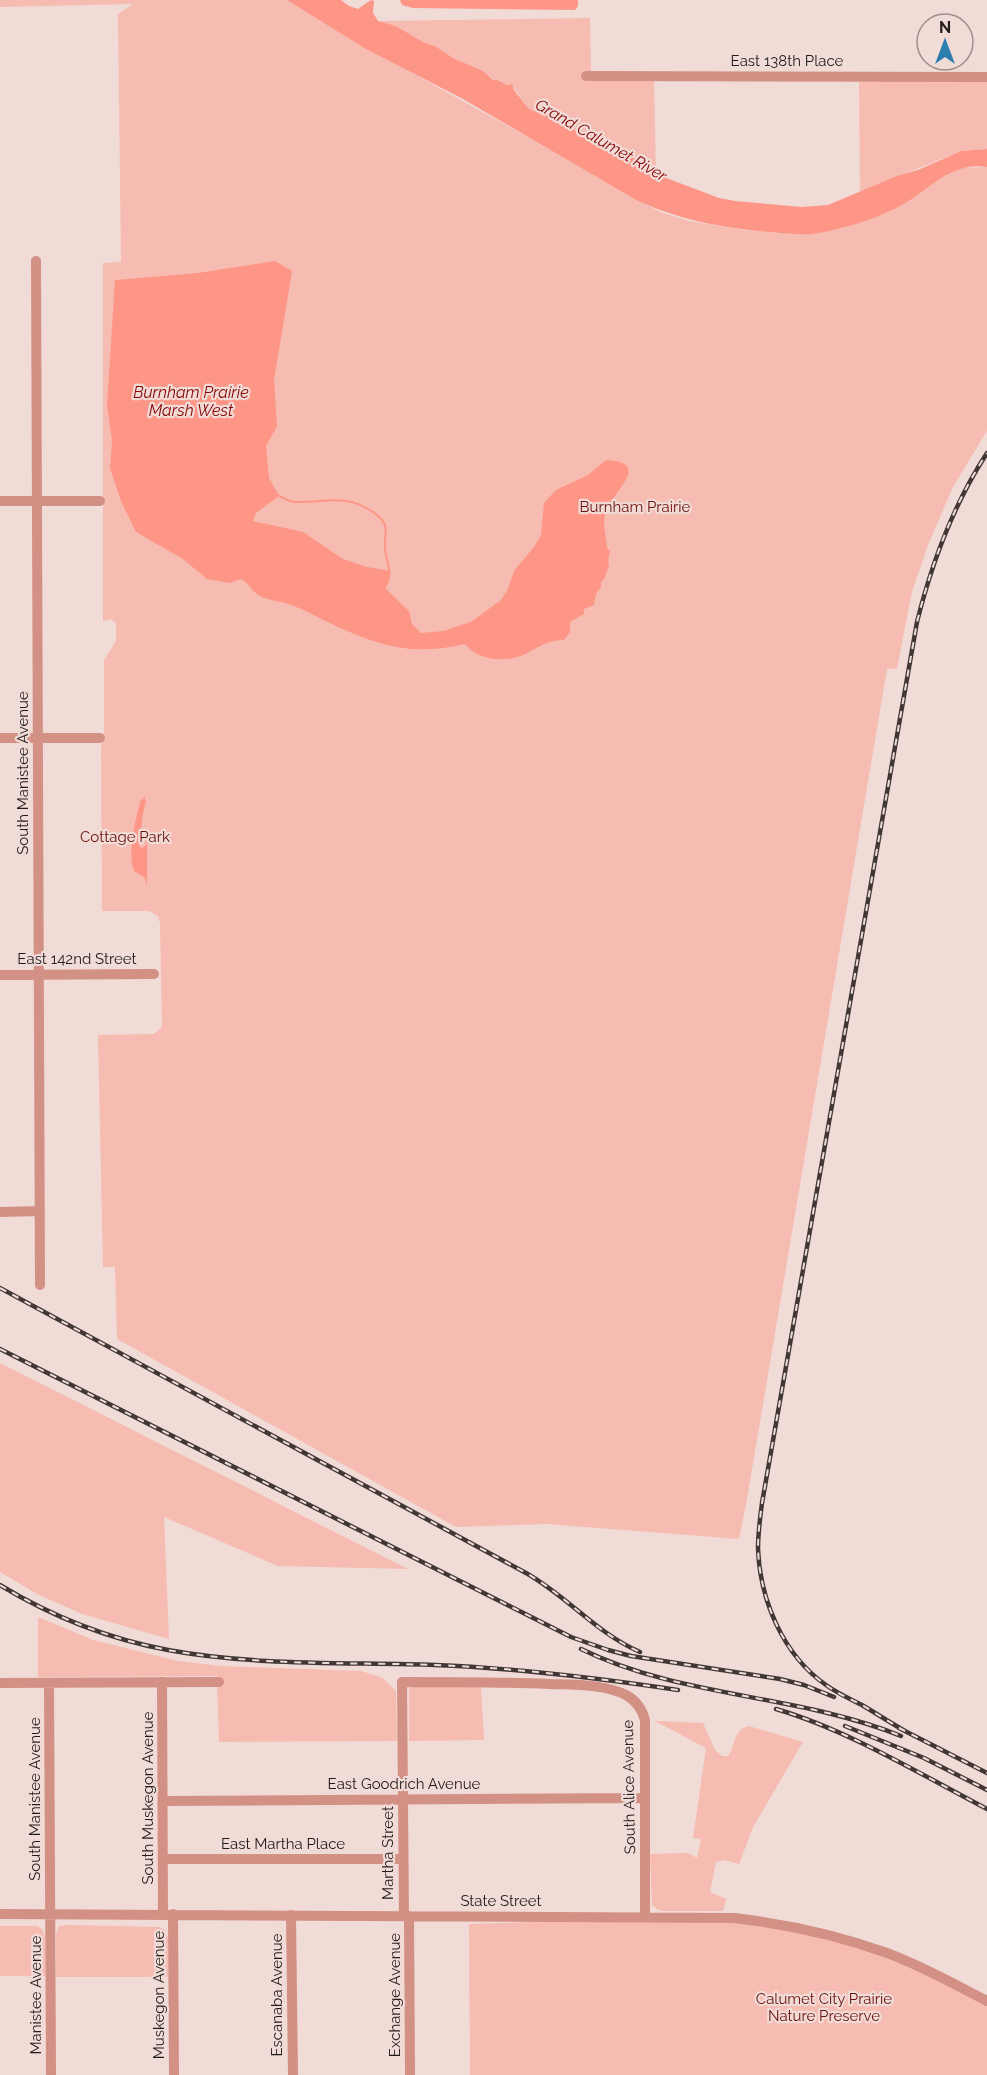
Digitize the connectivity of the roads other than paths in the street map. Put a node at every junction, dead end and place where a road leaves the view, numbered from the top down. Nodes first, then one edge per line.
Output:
1 (586, 76) dead end
2 (987, 77) edge
3 (36, 261) dead end
4 (0, 501) edge
5 (37, 501) junction
6 (100, 501) dead end
7 (0, 738) edge
8 (38, 738) junction
9 (100, 738) dead end
10 (154, 974) dead end
11 (0, 975) edge
12 (39, 975) junction
13 (40, 1211) junction
14 (0, 1212) edge
15 (40, 1285) dead end
16 (162, 1682) junction
17 (219, 1682) dead end
18 (402, 1682) joint
19 (0, 1683) edge
20 (49, 1683) junction
21 (645, 1797) junction
22 (403, 1799) junction
23 (163, 1800) junction
24 (403, 1859) junction
25 (163, 1860) junction
26 (0, 1914) edge
27 (50, 1914) junction
28 (168, 1914) junction
29 (291, 1915) junction
30 (406, 1916) junction
31 (645, 1917) junction
32 (987, 2001) edge
33 (51, 2075) edge
34 (174, 2075) edge
35 (293, 2075) edge
36 (410, 2075) edge

1 - 2 street, East 138th Place
3 - 5 street, South Manistee Avenue
4 - 5 street
5 - 6 street
5 - 8 street, South Manistee Avenue
7 - 8 street
8 - 9 street
8 - 12 street, South Manistee Avenue
10 - 12 street, East 142nd Street
11 - 12 street, East 142nd Street
12 - 13 street, South Manistee Avenue
13 - 14 street
13 - 15 street, South Manistee Avenue
16 - 17 street
16 - 20 street
16 - 23 street, South Muskegon Avenue
18 - 21 street, South Alice Avenue
18 - 22 street, Martha Street
19 - 20 street
20 - 27 street, South Manistee Avenue
21 - 22 street, East Goodrich Avenue
21 - 31 street, South Alice Avenue
22 - 23 street, East Goodrich Avenue
22 - 24 street, Martha Street
23 - 25 street, South Muskegon Avenue
24 - 25 street, East Martha Place
24 - 30 street, Martha Street
25 - 28 street, South Muskegon Avenue
26 - 27 street, State Street
27 - 28 street, State Street
27 - 33 street, Manistee Avenue
28 - 29 street, State Street
28 - 34 street, Muskegon Avenue
29 - 30 street, State Street
29 - 35 street, Escanaba Avenue
30 - 31 street, State Street
30 - 36 street, Exchange Avenue
31 - 32 street, State Street

